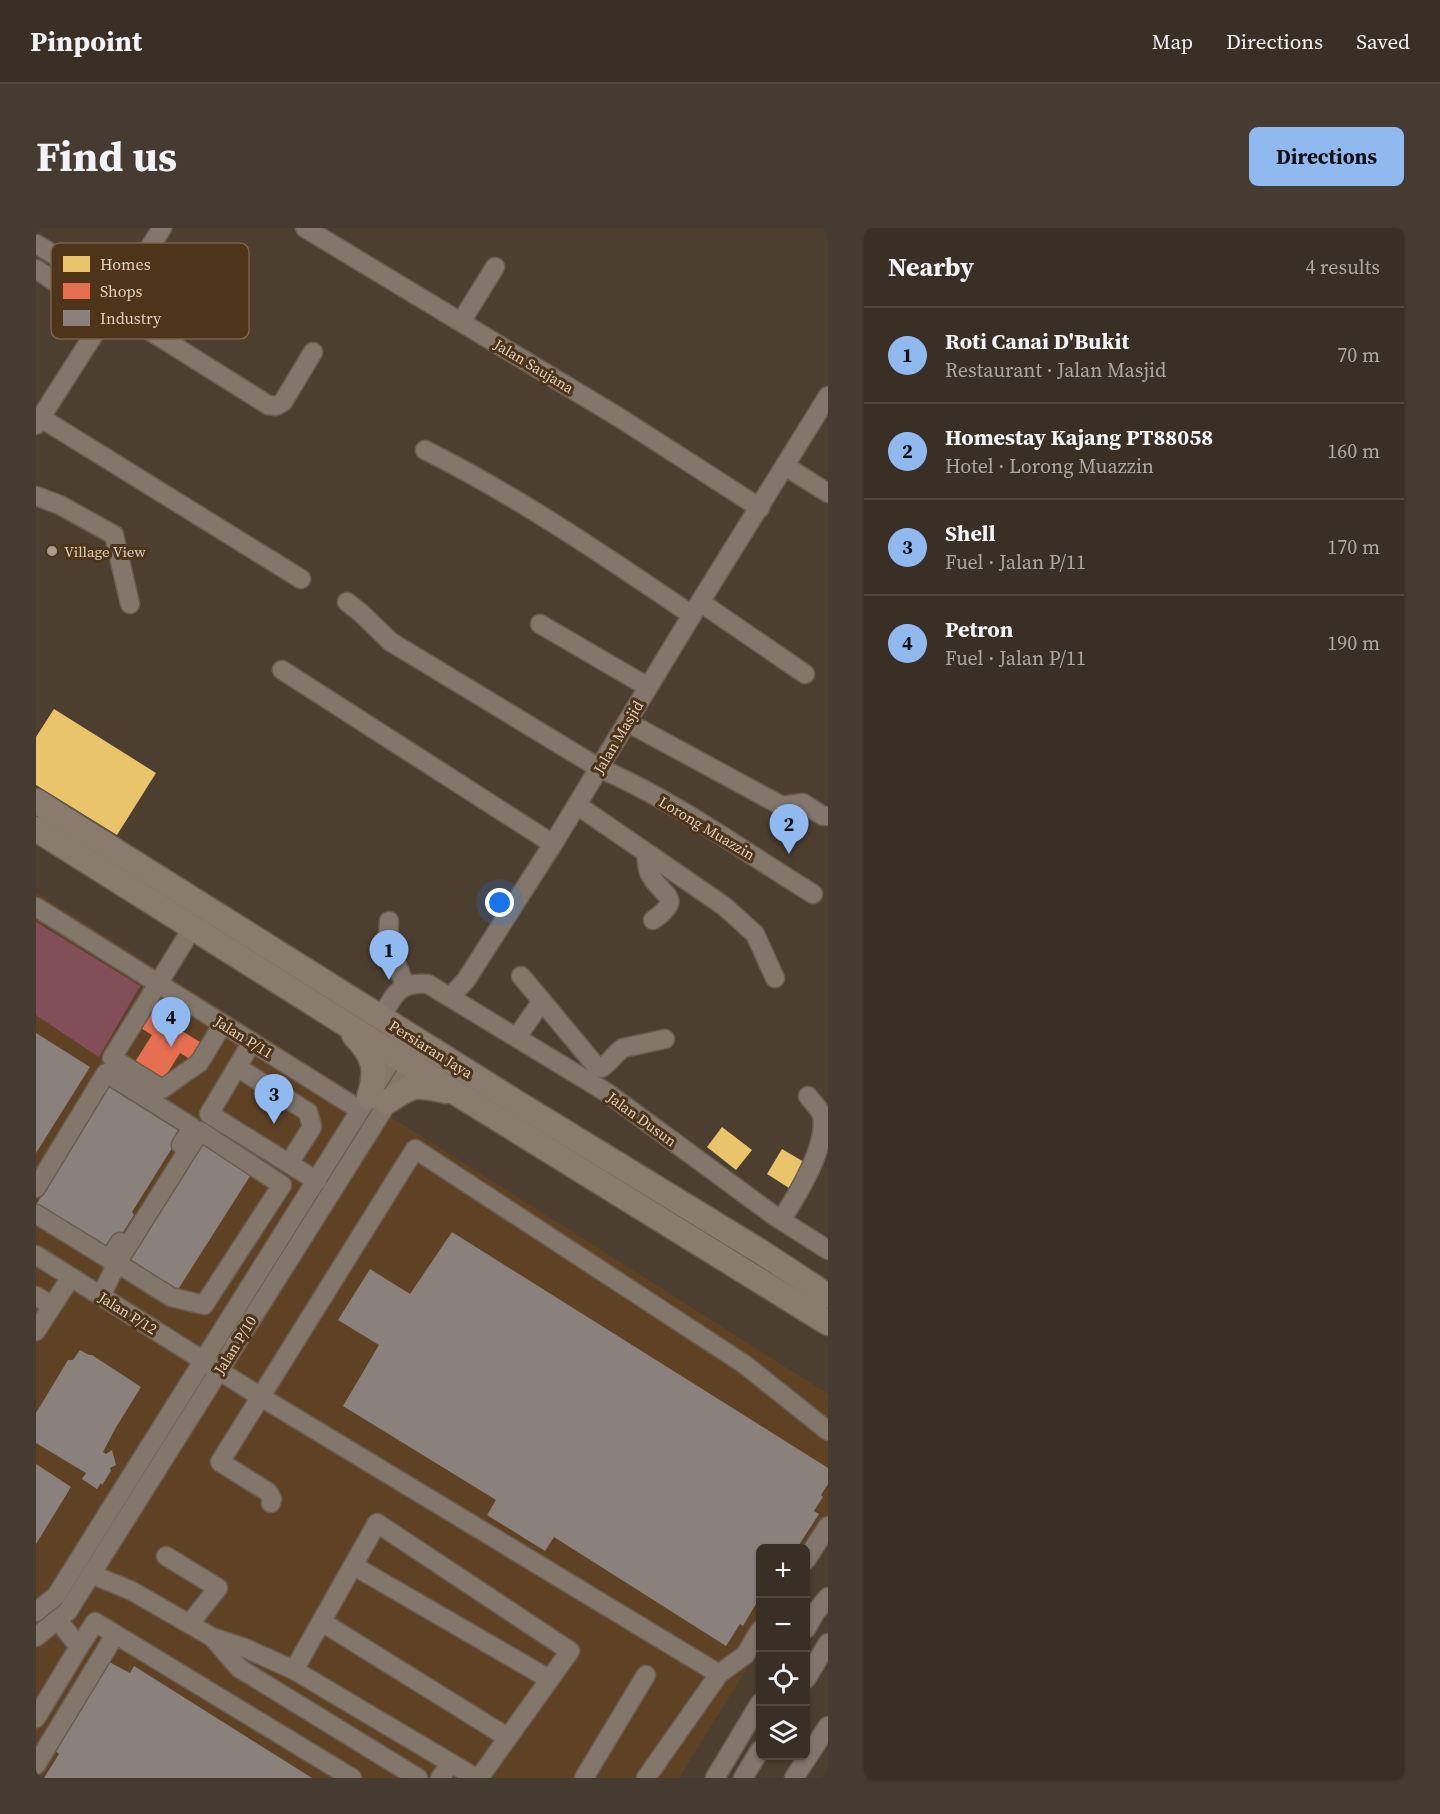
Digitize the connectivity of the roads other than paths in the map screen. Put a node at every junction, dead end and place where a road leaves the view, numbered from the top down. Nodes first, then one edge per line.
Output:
1 (162, 228) edge
2 (305, 228) edge
3 (152, 243) edge
4 (36, 244) edge
5 (51, 256) edge
6 (495, 267) dead end
7 (36, 269) edge
8 (51, 276) edge
9 (461, 322) junction
10 (91, 339) edge
11 (164, 339) edge
12 (313, 352) dead end
13 (828, 396) edge
14 (38, 421) edge
15 (425, 450) dead end
16 (785, 466) junction
17 (828, 493) edge
18 (36, 496) edge
19 (760, 508) junction
20 (301, 579) dead end
21 (347, 603) dead end
22 (130, 604) dead end
23 (696, 609) junction
24 (540, 624) dead end
25 (282, 670) dead end
26 (805, 674) dead end
27 (648, 687) junction
28 (627, 722) junction
29 (599, 768) junction
30 (36, 801) edge
31 (577, 805) junction
32 (828, 816) edge
33 (36, 829) edge
34 (553, 844) junction
35 (646, 853) junction
36 (813, 894) dead end
37 (36, 907) edge
38 (653, 920) dead end
39 (389, 921) dead end
40 (193, 927) junction
41 (521, 976) dead end
42 (775, 978) dead end
43 (158, 983) junction
44 (405, 985) junction
45 (450, 997) junction
46 (542, 1001) junction
47 (381, 1018) junction
48 (339, 1019) junction
49 (223, 1024) junction
50 (517, 1037) junction
51 (665, 1038) dead end
52 (416, 1040) junction
53 (252, 1042) junction
54 (403, 1060) junction
55 (237, 1067) junction
56 (460, 1095) junction
57 (808, 1096) dead end
58 (372, 1103) junction
59 (289, 1163) junction
60 (317, 1181) junction
61 (36, 1188) edge
62 (36, 1214) edge
63 (781, 1220) junction
64 (828, 1250) edge
65 (36, 1255) edge
66 (117, 1263) junction
67 (71, 1277) junction
68 (101, 1296) junction
69 (828, 1296) edge
70 (44, 1301) edge
71 (828, 1323) edge
72 (36, 1330) edge
73 (204, 1360) junction
74 (220, 1370) junction
75 (261, 1397) junction
76 (828, 1431) edge
77 (271, 1503) dead end
78 (828, 1526) edge
79 (810, 1554) edge
80 (166, 1556) dead end
81 (354, 1566) junction
82 (91, 1574) junction
83 (828, 1597) edge
84 (36, 1612) edge
85 (58, 1620) junction
86 (322, 1622) junction
87 (810, 1622) edge
88 (190, 1623) junction
89 (115, 1635) junction
90 (36, 1637) edge
91 (212, 1637) junction
92 (756, 1637) edge
93 (828, 1643) edge
94 (79, 1647) junction
95 (294, 1670) junction
96 (810, 1672) edge
97 (719, 1674) junction
98 (646, 1675) dead end
99 (549, 1679) junction
100 (758, 1706) edge
101 (36, 1718) edge
102 (828, 1726) edge
103 (507, 1737) junction
104 (756, 1757) edge
105 (36, 1765) edge
106 (446, 1771) edge
107 (352, 1778) edge
108 (418, 1778) edge
109 (477, 1778) edge
110 (584, 1778) edge
111 (646, 1778) edge
112 (716, 1778) edge
113 (743, 1778) edge
114 (794, 1778) edge

1 - 3 street
2 - 9 street, Jalan Saujana
4 - 5 street
6 - 9 street
7 - 8 street
9 - 19 street, Jalan Saujana
10 - 14 street
11 - 12 street
13 - 16 street, Jalan Masjid
14 - 20 street
15 - 23 street
16 - 17 street
16 - 19 street, Jalan Masjid
18 - 22 street
19 - 23 street, Jalan Masjid
21 - 29 street, Lorong Muazzin
23 - 26 street
23 - 27 street, Jalan Masjid
24 - 27 street
25 - 34 street
27 - 28 street, Jalan Masjid
28 - 29 street, Jalan Masjid
28 - 32 street
29 - 31 street, Jalan Masjid
29 - 36 street, Lorong Muazzin
30 - 47 main road, Persiaran Jaya
31 - 34 street, Jalan Masjid
31 - 35 street
33 - 40 main road, Persiaran Jaya
34 - 45 street, Jalan Masjid
35 - 38 street
35 - 42 street
37 - 43 street, Jalan P/11
39 - 44 street
40 - 43 street
40 - 48 main road, Persiaran Jaya
41 - 46 street
43 - 49 street, Jalan P/11
43 - 49 street
44 - 45 street
44 - 47 street
45 - 50 street, Jalan Dusun
46 - 50 street
46 - 51 street
47 - 52 main road, Persiaran Jaya
48 - 54 main road, Persiaran Jaya
48 - 58 main road
49 - 53 street, Jalan P/11
50 - 63 street, Jalan Dusun
52 - 54 street, Jalan P/10
52 - 69 main road, Persiaran Jaya
53 - 55 street
53 - 58 street, Jalan P/11
54 - 56 main road, Persiaran Jaya
54 - 58 street, Jalan P/10
55 - 59 street
55 - 59 street
56 - 58 main road
56 - 71 main road, Persiaran Jaya
57 - 63 street
58 - 60 street, Jalan P/10
58 - 74 street, Jalan P/10
59 - 60 street
60 - 73 street, Jalan P/10
61 - 62 street
63 - 64 street, Jalan Dusun
65 - 67 street, Jalan P/12
66 - 66 street
66 - 68 street
67 - 68 street, Jalan P/12
67 - 70 street
68 - 73 street, Jalan P/12
70 - 72 street
73 - 74 street, Jalan P/12
73 - 84 street, Jalan P/10
74 - 75 street, Jalan P/12
74 - 82 street, Jalan P/10
75 - 76 street
75 - 77 street
75 - 97 street, Jalan P/12
78 - 79 street
80 - 88 street
81 - 86 street
81 - 99 street
81 - 99 street
82 - 85 street, Jalan P/10
82 - 88 street
83 - 87 street
85 - 90 street, Jalan P/10
85 - 94 street
86 - 95 street
86 - 103 street
88 - 91 street
89 - 94 street
89 - 105 street
89 - 107 street
91 - 95 street
91 - 108 street
92 - 97 street
93 - 96 street
94 - 101 street
95 - 106 street
97 - 111 street
98 - 110 street
99 - 103 street
100 - 112 street
102 - 114 street
103 - 109 street
104 - 113 street
106 - 109 street

